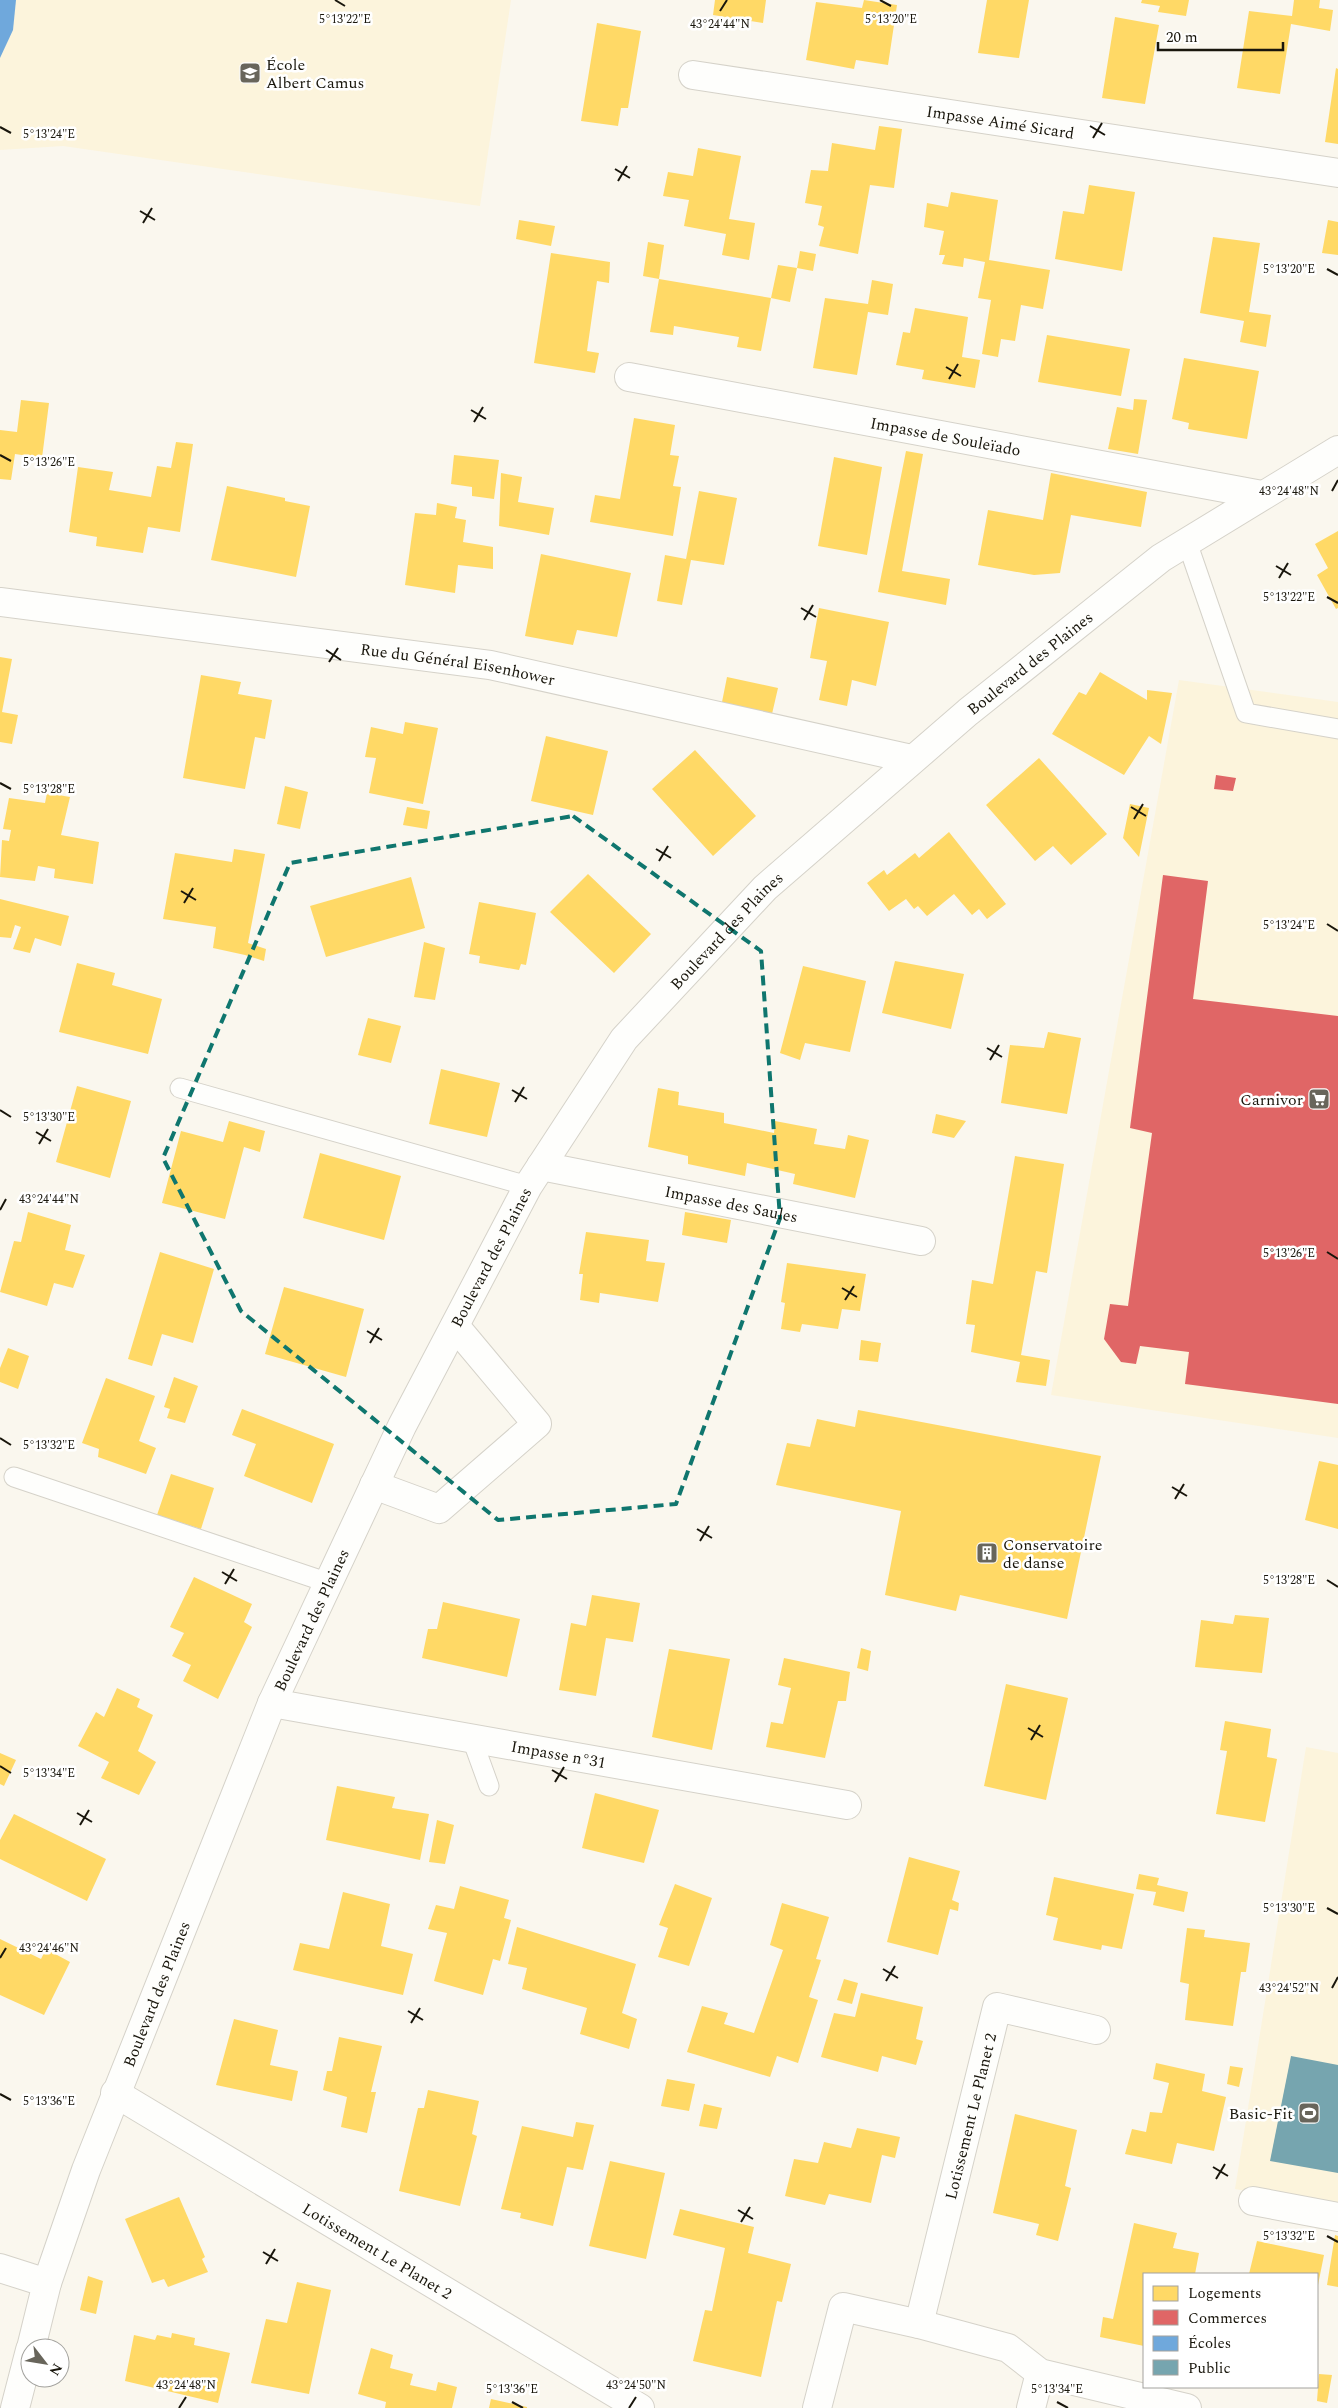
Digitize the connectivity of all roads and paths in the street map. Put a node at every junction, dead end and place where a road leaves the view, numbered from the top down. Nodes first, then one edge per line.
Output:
1 (693, 75) dead end
2 (1338, 173) edge
3 (630, 377) dead end
4 (1338, 450) edge
5 (1262, 496) junction
6 (1187, 542) junction
7 (0, 602) edge
8 (1338, 729) edge
9 (911, 759) junction
10 (180, 1088) dead end
11 (534, 1176) junction
12 (921, 1241) dead end
13 (455, 1326) junction
14 (14, 1477) dead end
15 (374, 1485) junction
16 (328, 1583) junction
17 (272, 1703) junction
18 (472, 1739) junction
19 (489, 1786) dead end
20 (847, 1805) dead end
21 (1096, 2030) dead end
22 (115, 2093) junction
23 (1253, 2201) dead end
24 (1338, 2217) edge
25 (0, 2268) edge
26 (47, 2284) junction
27 (919, 2324) junction
28 (33, 2338) edge
29 (1040, 2373) junction
30 (21, 2388) edge
31 (16, 2408) edge
32 (640, 2408) edge
33 (817, 2408) edge
34 (1030, 2408) edge
35 (1187, 2408) edge

1 - 2 street, Impasse Aimé Sicard
3 - 5 street, Impasse de Souleïado
4 - 5 street, Boulevard des Plaines
5 - 6 street, Boulevard des Plaines
6 - 8 lane
6 - 9 street, Boulevard des Plaines
7 - 9 street, Rue du Général Eisenhower
9 - 11 street, Boulevard des Plaines
10 - 11 lane
11 - 12 street, Impasse des Saules
11 - 13 street, Boulevard des Plaines
13 - 15 street, Boulevard des Plaines
13 - 15 street
14 - 16 lane
15 - 16 street, Boulevard des Plaines
16 - 17 street, Boulevard des Plaines
17 - 18 street, Impasse n°31
17 - 22 street, Boulevard des Plaines
18 - 19 lane
18 - 20 street, Impasse n°31
21 - 27 street, Lotissement Le Planet 2
22 - 26 street, Boulevard des Plaines
22 - 32 street, Lotissement Le Planet 2
23 - 24 street
25 - 26 street
26 - 28 street, Boulevard des Plaines
27 - 29 street
27 - 33 street
29 - 34 street
29 - 35 street
30 - 31 street, Boulevard des Plaines

